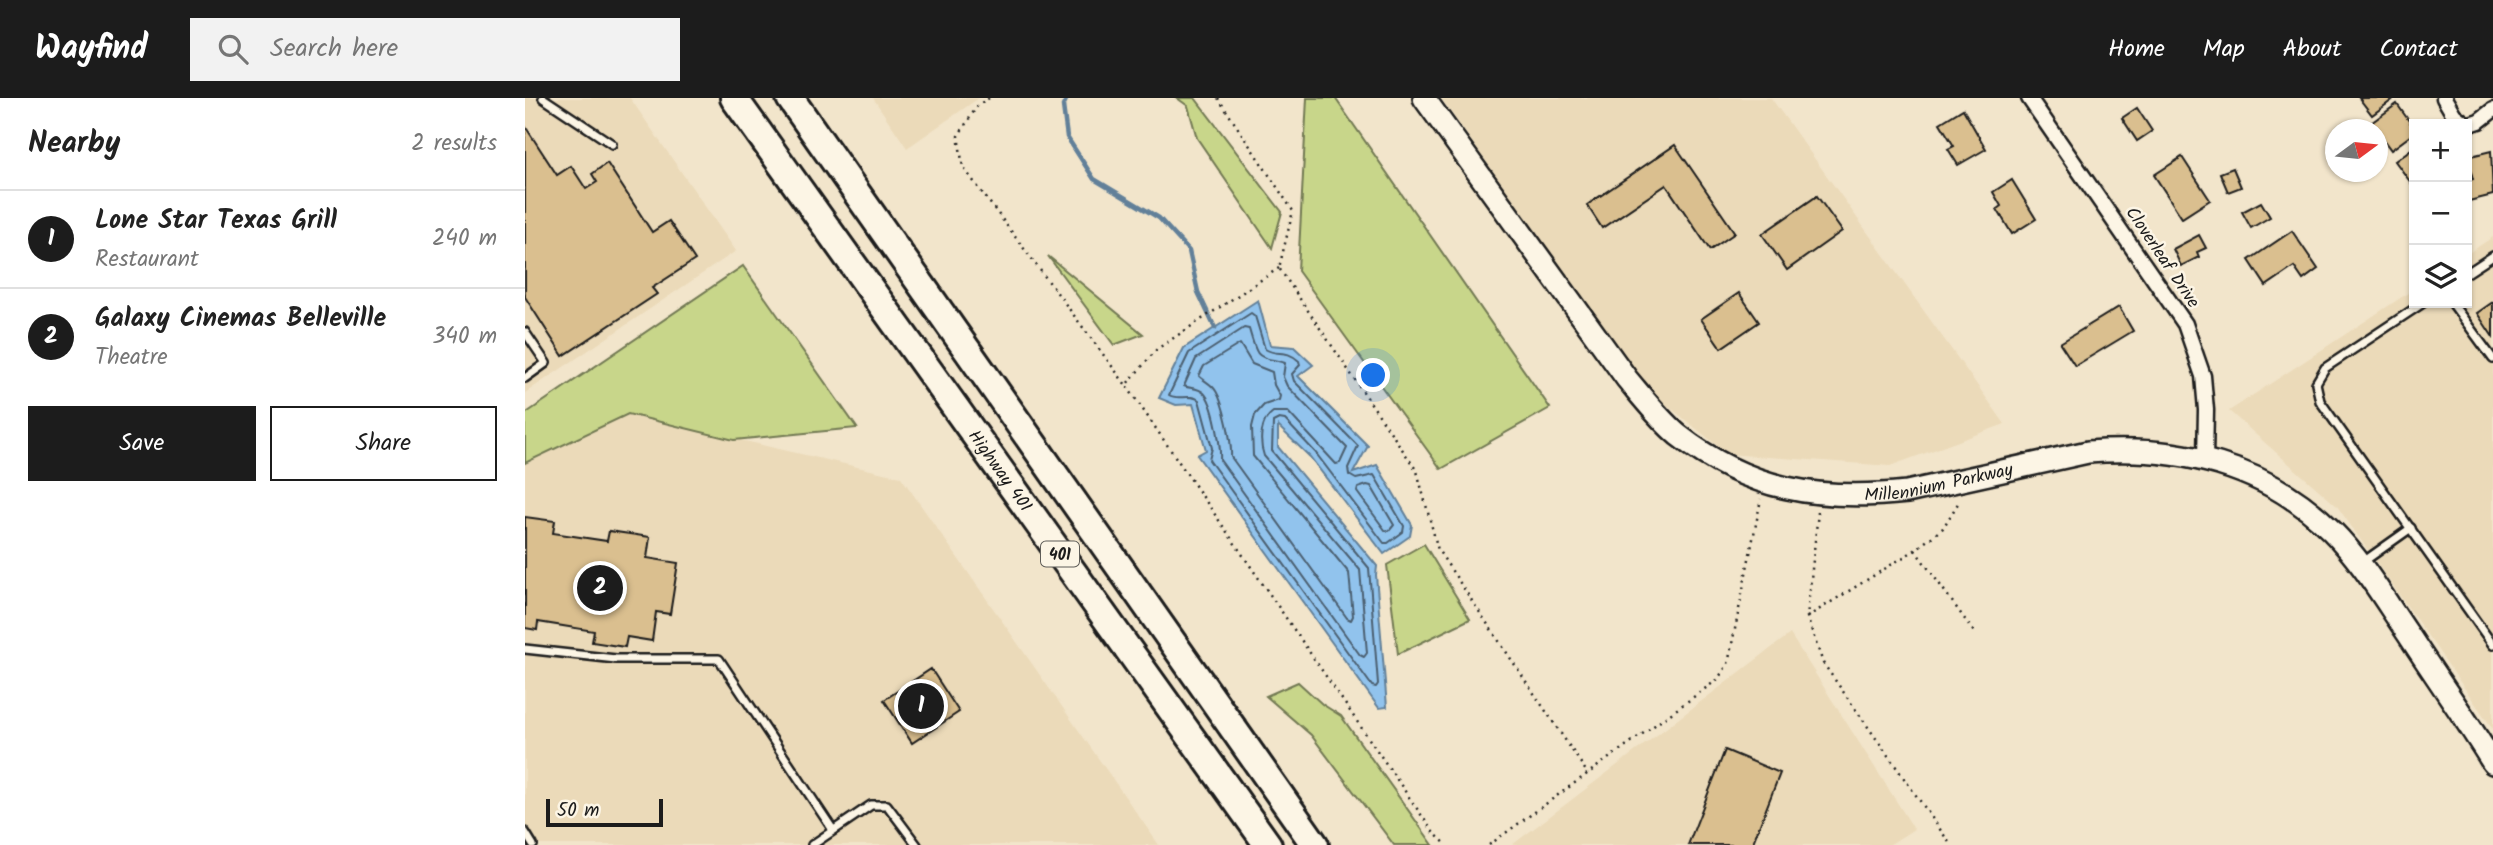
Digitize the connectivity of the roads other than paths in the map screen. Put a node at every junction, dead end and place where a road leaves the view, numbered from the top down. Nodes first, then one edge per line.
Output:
1 (543, 98) edge
2 (734, 98) edge
3 (790, 98) edge
4 (1424, 98) edge
5 (2029, 98) edge
6 (2444, 98) edge
7 (2493, 110) edge
8 (2459, 119) edge
9 (2472, 123) edge
10 (612, 144) dead end
11 (2493, 256) edge
12 (2472, 270) edge
13 (2416, 308) edge
14 (2456, 308) edge
15 (525, 332) edge
16 (2493, 359) edge
17 (525, 378) edge
18 (2205, 459) junction
19 (2411, 528) junction
20 (2360, 565) junction
21 (2493, 645) edge
22 (525, 649) edge
23 (2493, 762) edge
24 (833, 830) junction
25 (525, 832) edge
26 (533, 845) edge
27 (812, 845) edge
28 (917, 845) edge
29 (1268, 845) edge
30 (1315, 845) edge

1 - 10 lane
2 - 29 highway, Highway 401 / 401
3 - 30 highway, 401
4 - 18 street, Millennium Parkway
5 - 18 street, Cloverleaf Drive
6 - 8 street
7 - 9 street
11 - 12 lane
13 - 19 lane
14 - 16 lane
15 - 17 lane
18 - 20 street, Millennium Parkway
19 - 20 lane
19 - 21 lane
20 - 23 street, Millennium Parkway
22 - 24 lane
24 - 27 lane
24 - 28 lane
25 - 26 lane

